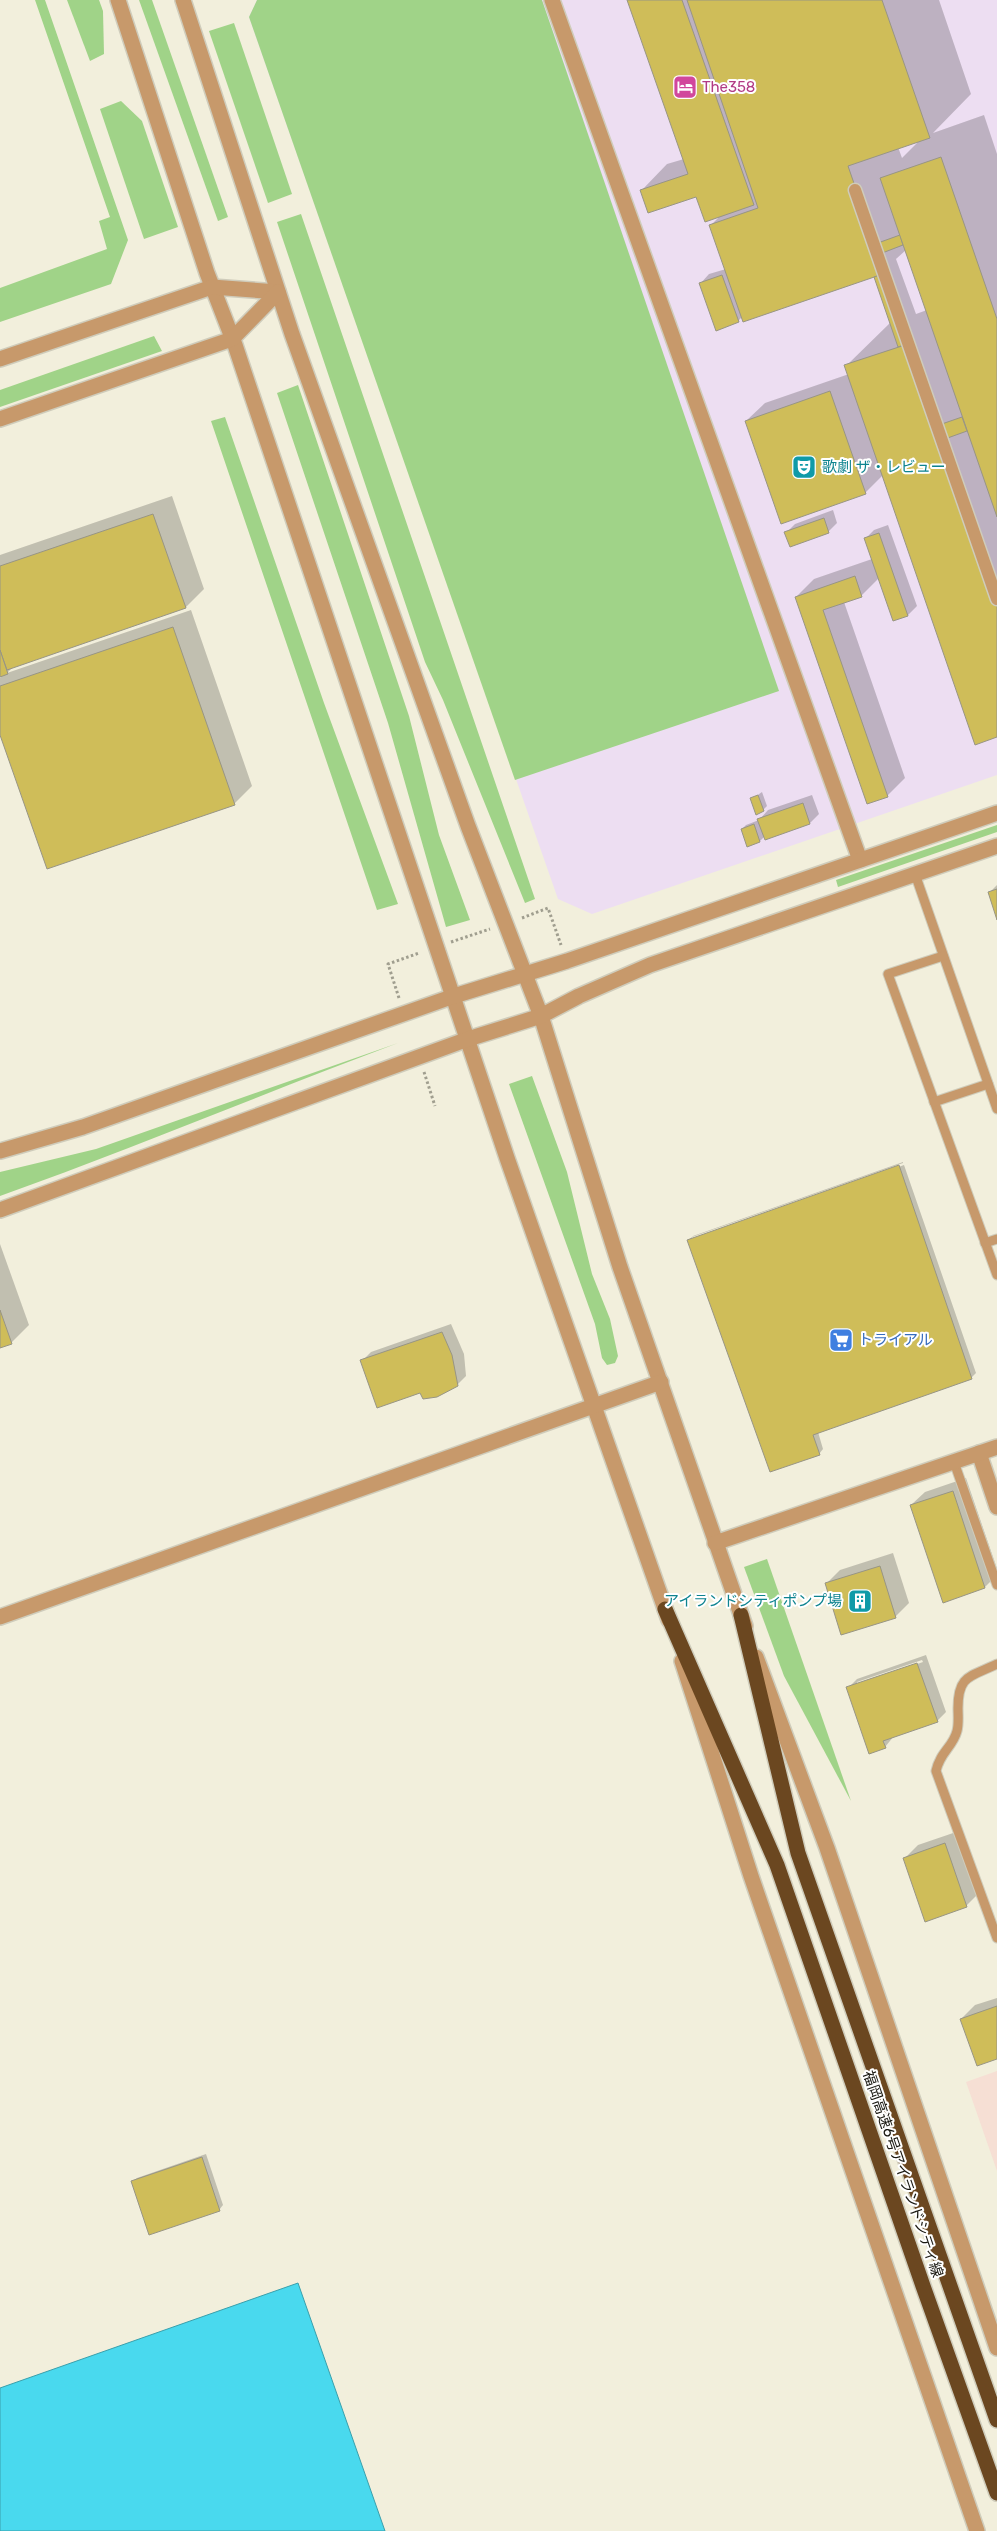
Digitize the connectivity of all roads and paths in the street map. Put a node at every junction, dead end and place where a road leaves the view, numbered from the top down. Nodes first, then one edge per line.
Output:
1 (118, 0) edge
2 (183, 0) edge
3 (552, 0) edge
4 (855, 190) dead end
5 (212, 287) junction
6 (278, 292) junction
7 (232, 339) junction
8 (0, 359) edge
9 (0, 419) edge
10 (997, 599) edge
11 (997, 813) edge
12 (997, 846) edge
13 (860, 860) junction
14 (915, 874) junction
15 (943, 956) junction
16 (525, 973) junction
17 (454, 996) junction
18 (541, 1016) junction
19 (468, 1039) junction
20 (988, 1084) junction
21 (934, 1102) junction
22 (997, 1109) edge
23 (0, 1151) edge
24 (0, 1210) edge
25 (997, 1239) edge
26 (985, 1243) junction
27 (997, 1275) edge
28 (661, 1382) junction
29 (593, 1408) junction
30 (997, 1448) edge
31 (979, 1453) junction
32 (954, 1462) junction
33 (997, 1507) edge
34 (715, 1543) junction
35 (997, 1585) edge
36 (665, 1609) junction
37 (741, 1615) junction
38 (0, 1617) edge
39 (997, 1664) edge
40 (997, 1938) edge
41 (997, 2348) edge
42 (997, 2420) edge
43 (997, 2493) edge
44 (977, 2531) edge

1 - 5 street
2 - 6 street
3 - 13 street
4 - 10 street
5 - 6 street
5 - 7 street
5 - 8 street
6 - 7 street
6 - 16 street
7 - 9 street
7 - 17 street
11 - 13 street
12 - 14 street
13 - 16 street
14 - 15 lane
14 - 18 street
15 - 20 lane
15 - 21 lane
16 - 17 street
16 - 18 street
17 - 19 street
17 - 23 street
18 - 19 street
18 - 28 street
19 - 24 street
19 - 29 street
20 - 21 lane
20 - 22 lane
21 - 26 lane
25 - 26 lane
26 - 27 lane
28 - 29 street
28 - 34 street
29 - 36 street
29 - 38 street
30 - 31 street
31 - 32 street
31 - 33 street
32 - 34 street
32 - 35 lane
34 - 37 street
36 - 43 highway, 福岡高速6号アイランドシティ線
36 - 44 street
37 - 41 street
37 - 42 highway, 福岡高速6号アイランドシティ線
39 - 40 lane

